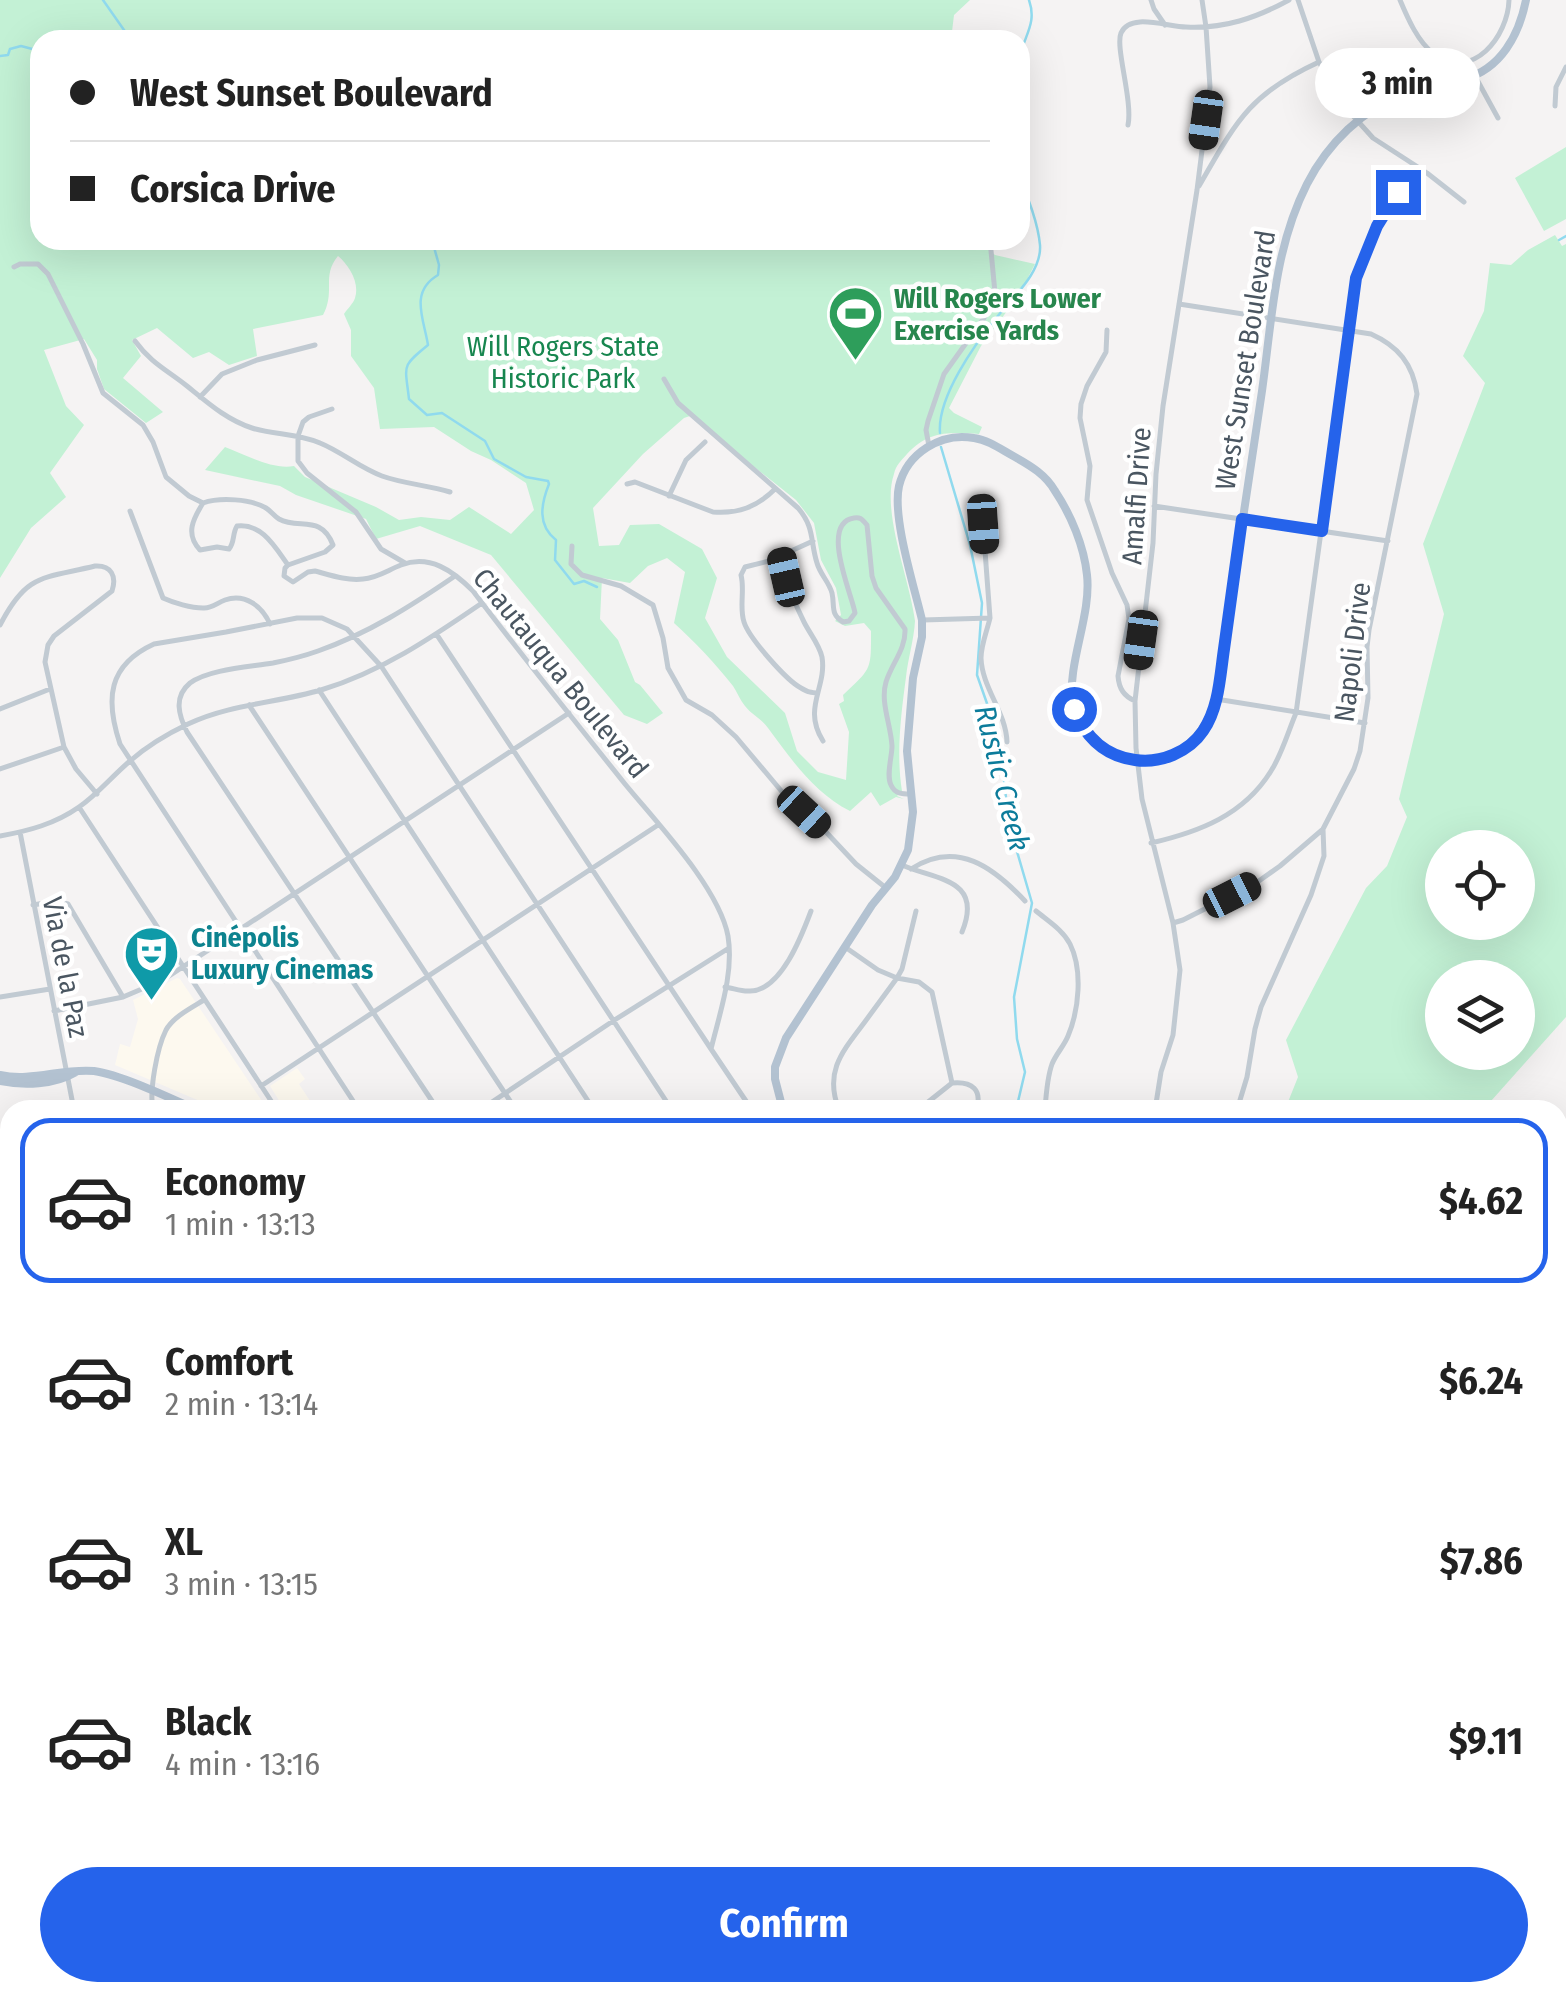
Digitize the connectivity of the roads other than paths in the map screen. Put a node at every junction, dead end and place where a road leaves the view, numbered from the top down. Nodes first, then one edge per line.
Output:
1 (1151, 0) edge
2 (1202, 0) edge
3 (1290, 0) edge
4 (1298, 0) edge
5 (1400, 0) edge
6 (1508, 0) edge
7 (1526, 0) edge
8 (1165, 24) junction
9 (1206, 28) junction
10 (1479, 56) junction
11 (1318, 62) junction
12 (1494, 63) junction
13 (1566, 66) edge
14 (1478, 74) junction
15 (1554, 106) dead end
16 (1498, 118) dead end
17 (1357, 121) junction
18 (1128, 125) dead end
19 (1201, 153) junction
20 (1216, 157) junction
21 (1422, 170) junction
22 (1197, 190) junction
23 (1464, 202) dead end
24 (991, 250) edge
25 (14, 266) dead end
26 (1178, 304) junction
27 (1270, 317) junction
28 (1107, 330) dead end
29 (1350, 330) junction
30 (136, 341) dead end
31 (315, 345) dead end
32 (664, 379) dead end
33 (200, 397) junction
34 (332, 409) dead end
35 (298, 436) junction
36 (705, 442) dead end
37 (928, 446) junction
38 (627, 484) dead end
39 (775, 489) junction
40 (450, 492) dead end
41 (669, 496) junction
42 (203, 502) junction
43 (1154, 506) junction
44 (130, 511) dead end
45 (1242, 519) junction
46 (983, 524) dead end
47 (1322, 531) junction
48 (1388, 540) junction
49 (814, 541) junction
50 (572, 546) dead end
51 (780, 556) junction
52 (405, 563) junction
53 (288, 565) junction
54 (456, 575) junction
55 (482, 603) junction
56 (984, 618) junction
57 (922, 620) junction
58 (270, 624) junction
59 (0, 625) edge
60 (436, 634) junction
61 (356, 636) junction
62 (381, 666) junction
63 (50, 689) junction
64 (319, 690) junction
65 (816, 693) junction
66 (1216, 698) junction
67 (1135, 701) junction
68 (249, 705) junction
69 (0, 709) edge
70 (1296, 712) junction
71 (568, 713) junction
72 (1365, 723) junction
73 (184, 726) junction
74 (823, 741) dead end
75 (1007, 742) dead end
76 (64, 747) junction
77 (514, 749) junction
78 (1137, 761) junction
79 (130, 762) junction
80 (0, 770) edge
81 (459, 786) junction
82 (96, 794) junction
83 (911, 794) junction
84 (79, 808) junction
85 (405, 822) junction
86 (658, 825) junction
87 (1323, 830) junction
88 (20, 832) junction
89 (0, 836) edge
90 (1151, 843) junction
91 (350, 858) junction
92 (907, 867) junction
93 (592, 868) junction
94 (886, 888) junction
95 (295, 894) junction
96 (1026, 901) dead end
97 (537, 904) junction
98 (33, 905) junction
99 (811, 911) dead end
100 (916, 911) dead end
101 (1036, 911) dead end
102 (1173, 923) junction
103 (240, 930) junction
104 (962, 932) dead end
105 (483, 940) junction
106 (729, 948) junction
107 (844, 948) junction
108 (182, 968) junction
109 (428, 976) junction
110 (897, 978) junction
111 (669, 985) junction
112 (725, 987) junction
113 (50, 989) junction
114 (0, 997) edge
115 (123, 997) junction
116 (204, 1000) junction
117 (54, 1010) junction
118 (373, 1012) junction
119 (613, 1021) junction
120 (319, 1048) junction
121 (711, 1049) junction
122 (560, 1058) junction
123 (70, 1073) junction
124 (0, 1078) edge
125 (952, 1083) junction
126 (261, 1086) junction
127 (151, 1091) junction
128 (506, 1094) junction
129 (73, 1100) edge
130 (152, 1100) edge
131 (173, 1100) edge
132 (270, 1100) edge
133 (353, 1100) edge
134 (431, 1100) edge
135 (496, 1100) edge
136 (510, 1100) edge
137 (587, 1100) edge
138 (665, 1100) edge
139 (745, 1100) edge
140 (780, 1100) edge
141 (836, 1100) edge
142 (931, 1100) edge
143 (978, 1100) edge
144 (1046, 1100) edge
145 (1157, 1100) edge
146 (1240, 1100) edge

1 - 8 street
2 - 9 street, Amalfi Drive
3 - 9 street
4 - 11 street
5 - 10 street
6 - 10 street
7 - 12 main road, West Sunset Boulevard
8 - 9 street
8 - 18 street
9 - 19 street, Amalfi Drive
10 - 12 street
10 - 14 street
11 - 17 street
11 - 20 street
12 - 14 main road, West Sunset Boulevard
13 - 15 street
14 - 16 street
14 - 17 main road, West Sunset Boulevard
17 - 21 street
17 - 27 main road, West Sunset Boulevard
19 - 20 street
19 - 22 street, Amalfi Drive
20 - 22 street
21 - 23 street
21 - 29 street
22 - 26 street, Amalfi Drive
24 - 37 street
25 - 42 street
26 - 27 street, Napoli Drive
26 - 43 street, Amalfi Drive
27 - 29 street, Napoli Drive
27 - 45 main road, West Sunset Boulevard
28 - 67 street
29 - 47 street
29 - 48 street, Napoli Drive
30 - 33 street
31 - 33 street
32 - 39 street
33 - 35 street
34 - 35 street
35 - 40 street
35 - 52 street
36 - 41 street
37 - 57 main road
37 - 78 main road
38 - 41 street
39 - 41 street
39 - 49 street
42 - 53 street
42 - 53 street
43 - 45 street
43 - 67 street, Amalfi Drive
44 - 58 street
45 - 47 street
45 - 66 main road, West Sunset Boulevard
46 - 56 street
47 - 48 street
47 - 70 street
48 - 72 street, Napoli Drive
49 - 51 street
49 - 83 street
50 - 94 street
51 - 65 street
51 - 65 street
52 - 53 street
52 - 54 street, Chautauqua Boulevard
54 - 55 street, Chautauqua Boulevard
54 - 61 street
55 - 60 street
55 - 71 street, Chautauqua Boulevard
56 - 57 street
56 - 75 street
57 - 83 main road
58 - 61 street
58 - 79 street
59 - 63 street
60 - 62 street
60 - 77 street
61 - 62 street
61 - 73 street
62 - 64 street
62 - 81 street
63 - 69 street
63 - 76 street
64 - 68 street
64 - 85 street
65 - 74 street
66 - 70 street
66 - 78 main road, West Sunset Boulevard
67 - 78 street, Amalfi Drive
68 - 73 street
68 - 91 street
70 - 72 street
70 - 90 street
71 - 77 street
71 - 86 street, Chautauqua Boulevard
72 - 87 street, Napoli Drive
73 - 79 street
73 - 95 street
76 - 80 street
76 - 82 street
77 - 81 street
77 - 93 street
78 - 90 street, Amalfi Drive
79 - 82 street
79 - 103 street
81 - 85 street
81 - 97 street
82 - 84 street
83 - 92 main road
84 - 88 street
84 - 108 street
85 - 91 street
85 - 105 street
86 - 93 street
86 - 106 street, Chautauqua Boulevard
87 - 102 street
87 - 146 street, Napoli Drive
88 - 89 street
88 - 98 street, Via de la Paz
90 - 102 street, Amalfi Drive
91 - 95 street
91 - 109 street
92 - 94 main road
92 - 96 street
92 - 104 street
93 - 97 street
93 - 111 street
94 - 107 main road
95 - 103 street
95 - 118 street
97 - 105 street
97 - 119 street
98 - 113 street, Via de la Paz
98 - 115 street
99 - 112 street
100 - 110 street
101 - 144 street
102 - 145 street, Amalfi Drive
103 - 108 street
103 - 120 street
105 - 109 street
105 - 122 street
106 - 111 street
106 - 112 street, Chautauqua Boulevard
107 - 110 street
107 - 140 main road
108 - 115 street
108 - 116 street
109 - 118 street
109 - 128 street
110 - 125 street
110 - 141 street
111 - 119 street
111 - 121 street
112 - 121 street, Chautauqua Boulevard
113 - 114 street
113 - 117 street, Via de la Paz
115 - 117 street
116 - 126 street
116 - 127 street
117 - 123 street, Via de la Paz
118 - 120 street
118 - 134 street
119 - 122 street
119 - 138 street
120 - 126 street
120 - 133 street
121 - 139 street
122 - 128 street
122 - 137 street
123 - 124 main road
123 - 127 main road
123 - 129 street, Via de la Paz
125 - 142 street
125 - 143 street
126 - 132 street
127 - 130 street
127 - 131 main road
128 - 135 street
128 - 136 street

